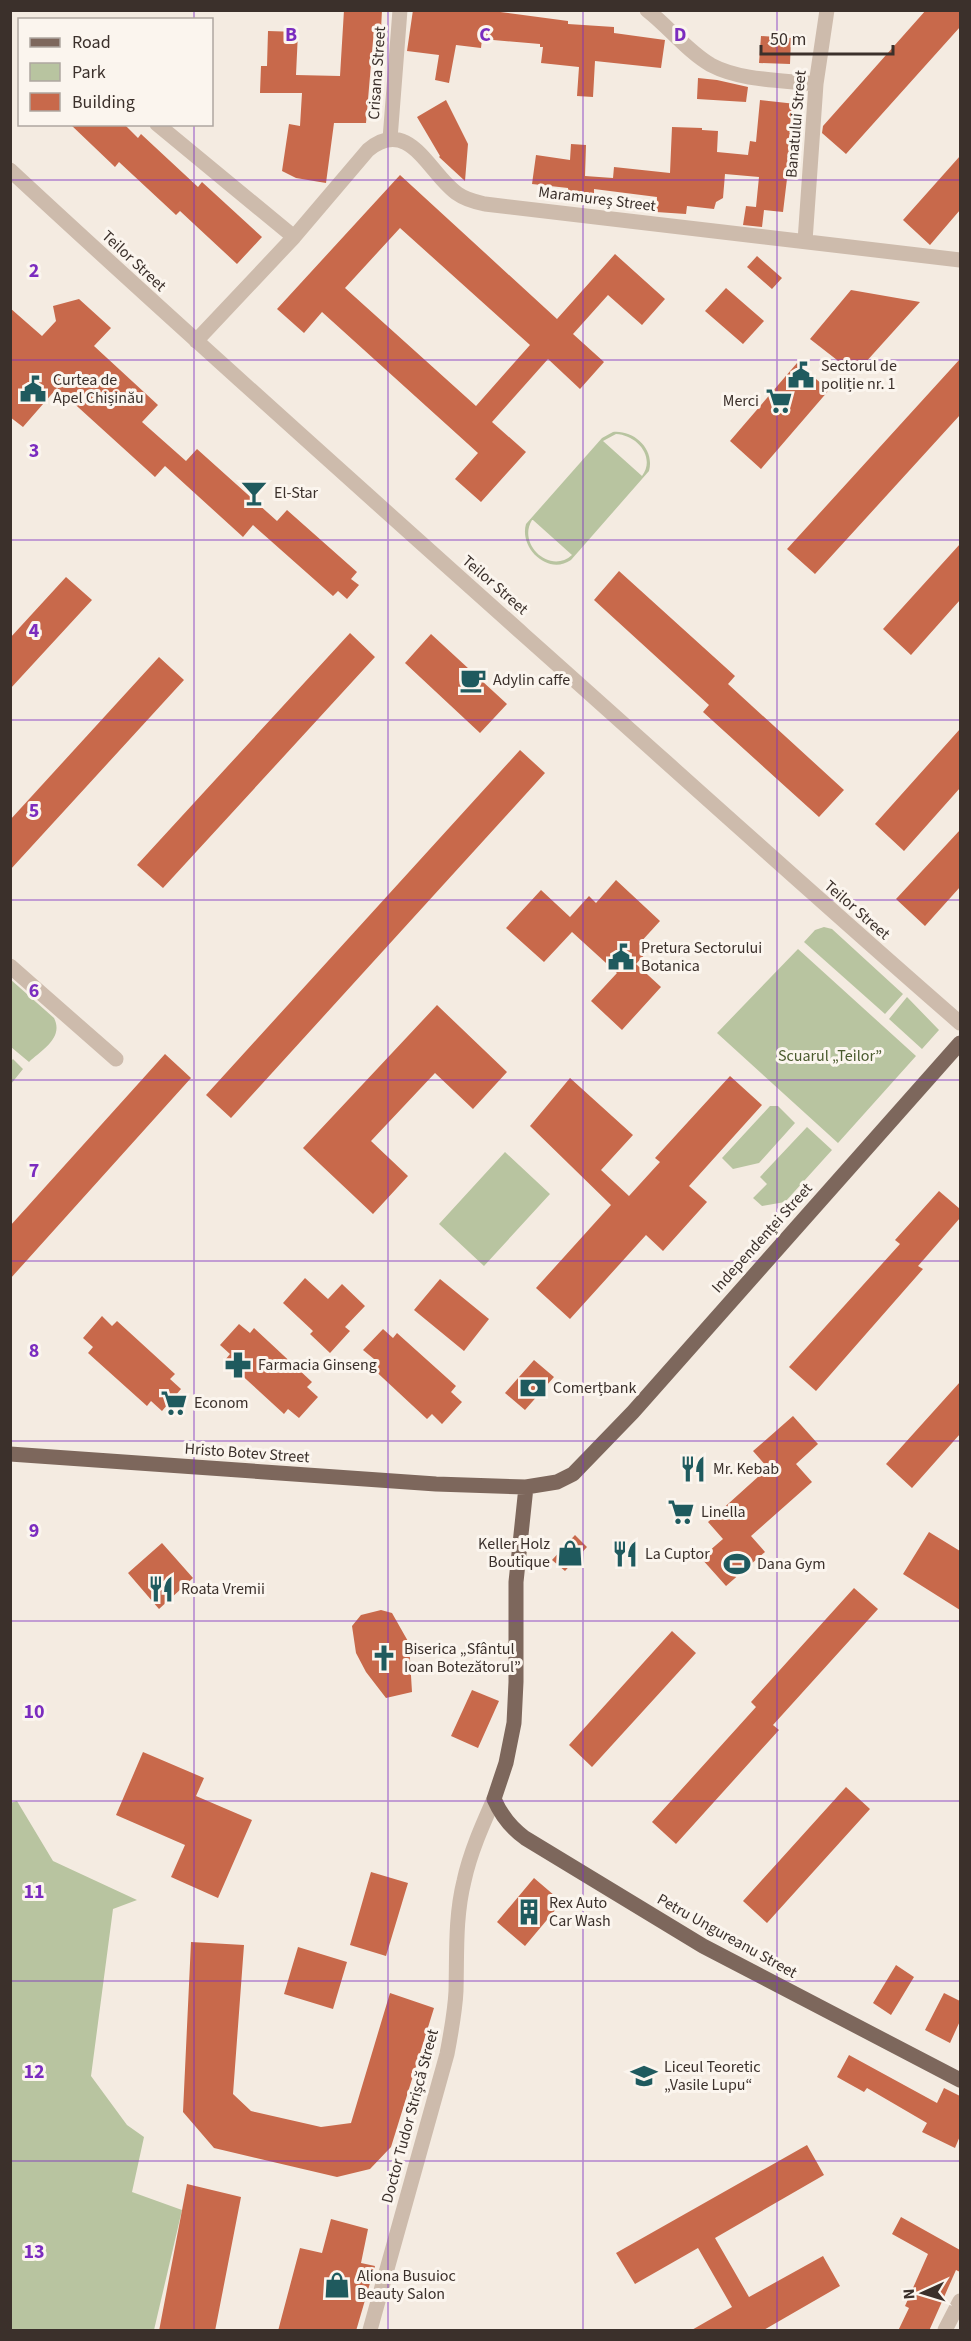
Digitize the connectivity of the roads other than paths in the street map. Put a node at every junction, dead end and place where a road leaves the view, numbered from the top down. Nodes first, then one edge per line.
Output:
1 (400, 10) edge
2 (647, 10) edge
3 (827, 10) edge
4 (816, 84) junction
5 (159, 126) edge
6 (390, 139) junction
7 (10, 170) edge
8 (294, 237) junction
9 (805, 241) junction
10 (960, 260) edge
11 (196, 341) junction
12 (10, 966) edge
13 (960, 1023) edge
14 (960, 1043) edge
15 (116, 1059) dead end
16 (10, 1454) edge
17 (526, 1487) junction
18 (494, 1799) junction
19 (960, 2079) edge
20 (960, 2301) edge
21 (370, 2331) edge
22 (945, 2331) edge

1 - 6 street, Crisana Street
2 - 4 street
3 - 4 street, Banatului Street
4 - 9 street, Banatului Street
5 - 8 street
6 - 8 street
6 - 9 street, Maramureș Street
7 - 11 street, Teilor Street
8 - 11 street
9 - 10 street, Maramureș Street
11 - 13 street, Teilor Street
12 - 15 street
14 - 17 main road, Independenței Street
16 - 17 main road, Hristo Botev Street
17 - 18 main road, Doctor Tudor Strișcă Street
18 - 19 main road, Petru Ungureanu Street
18 - 21 street, Doctor Tudor Strișcă Street
20 - 22 street

